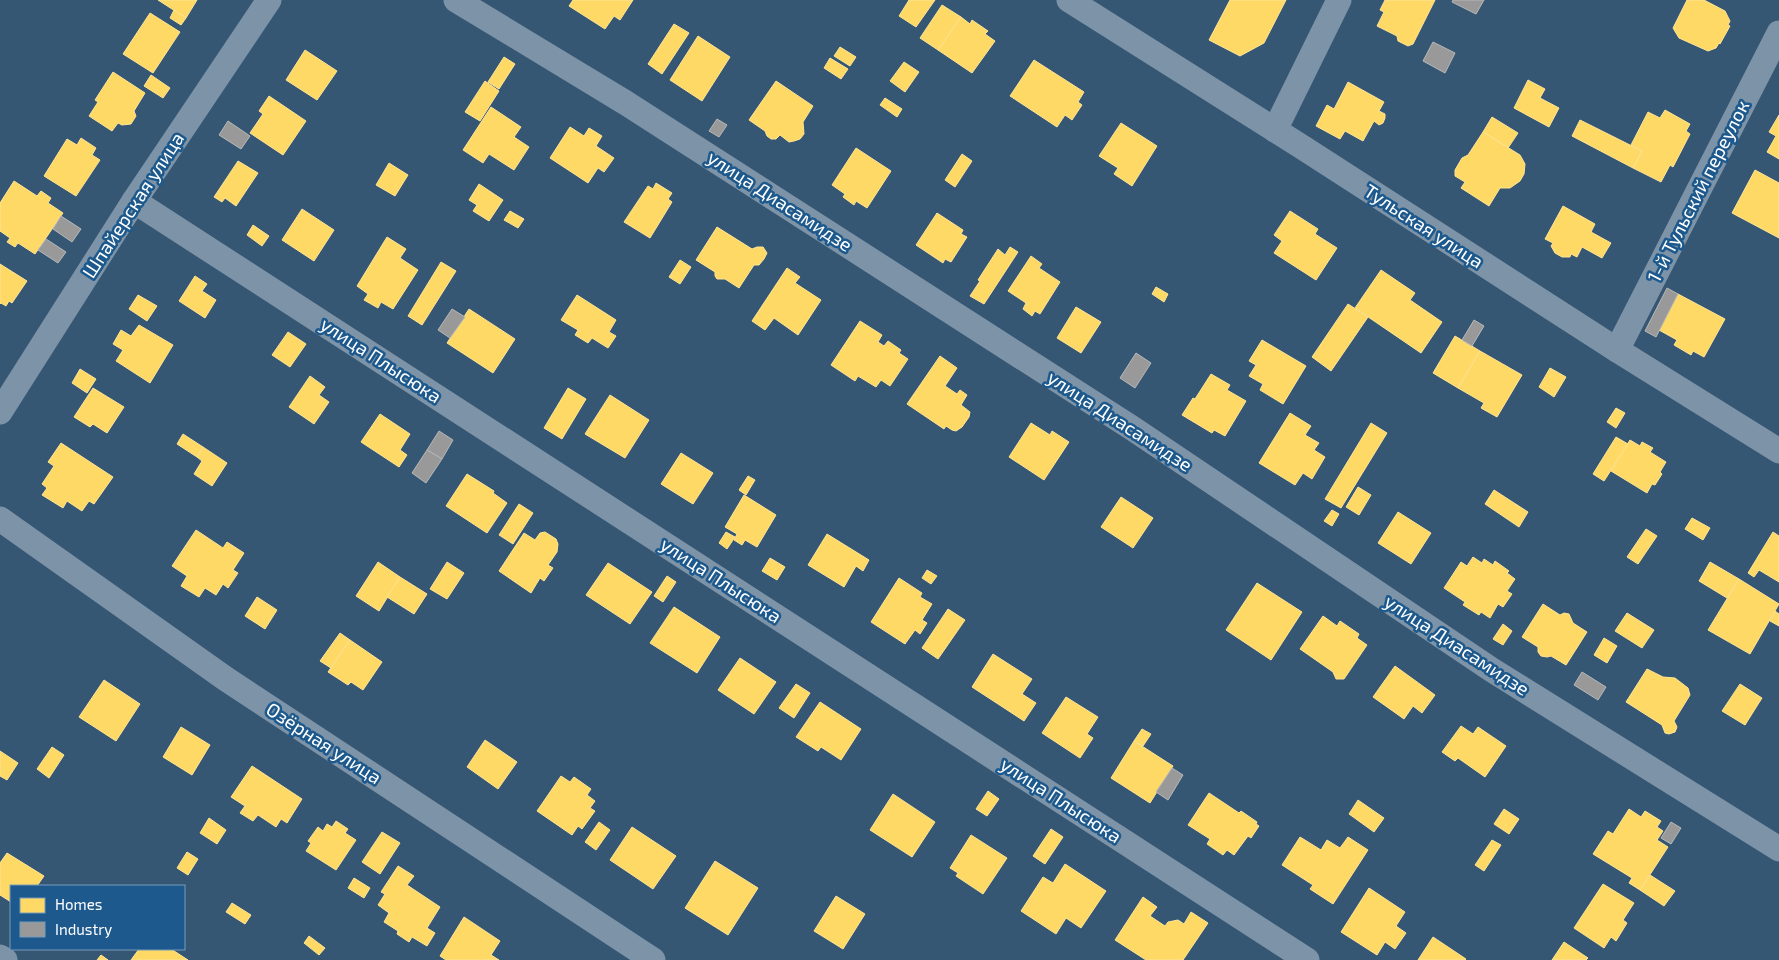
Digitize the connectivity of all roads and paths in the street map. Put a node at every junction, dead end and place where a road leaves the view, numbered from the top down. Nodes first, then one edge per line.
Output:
1 (269, 0) edge
2 (456, 0) edge
3 (1069, 0) edge
4 (1339, 0) edge
5 (1779, 32) edge
6 (1275, 130) junction
7 (134, 201) junction
8 (1617, 350) junction
9 (0, 412) edge
10 (1779, 451) edge
11 (0, 519) edge
12 (1779, 849) edge
13 (0, 957) edge
14 (5, 960) edge
15 (653, 960) edge
16 (1307, 960) edge

1 - 7 street, Шпайерская улица
2 - 12 street, улица Диасамидзе
3 - 6 street, Тульская улица
4 - 6 street
5 - 8 street, 1-й Тульский переулок
6 - 8 street, Тульская улица
7 - 9 street, Шпайерская улица
7 - 16 street, улица Плысюка
8 - 10 street, Тульская улица
11 - 15 street, Озёрная улица
13 - 14 street

